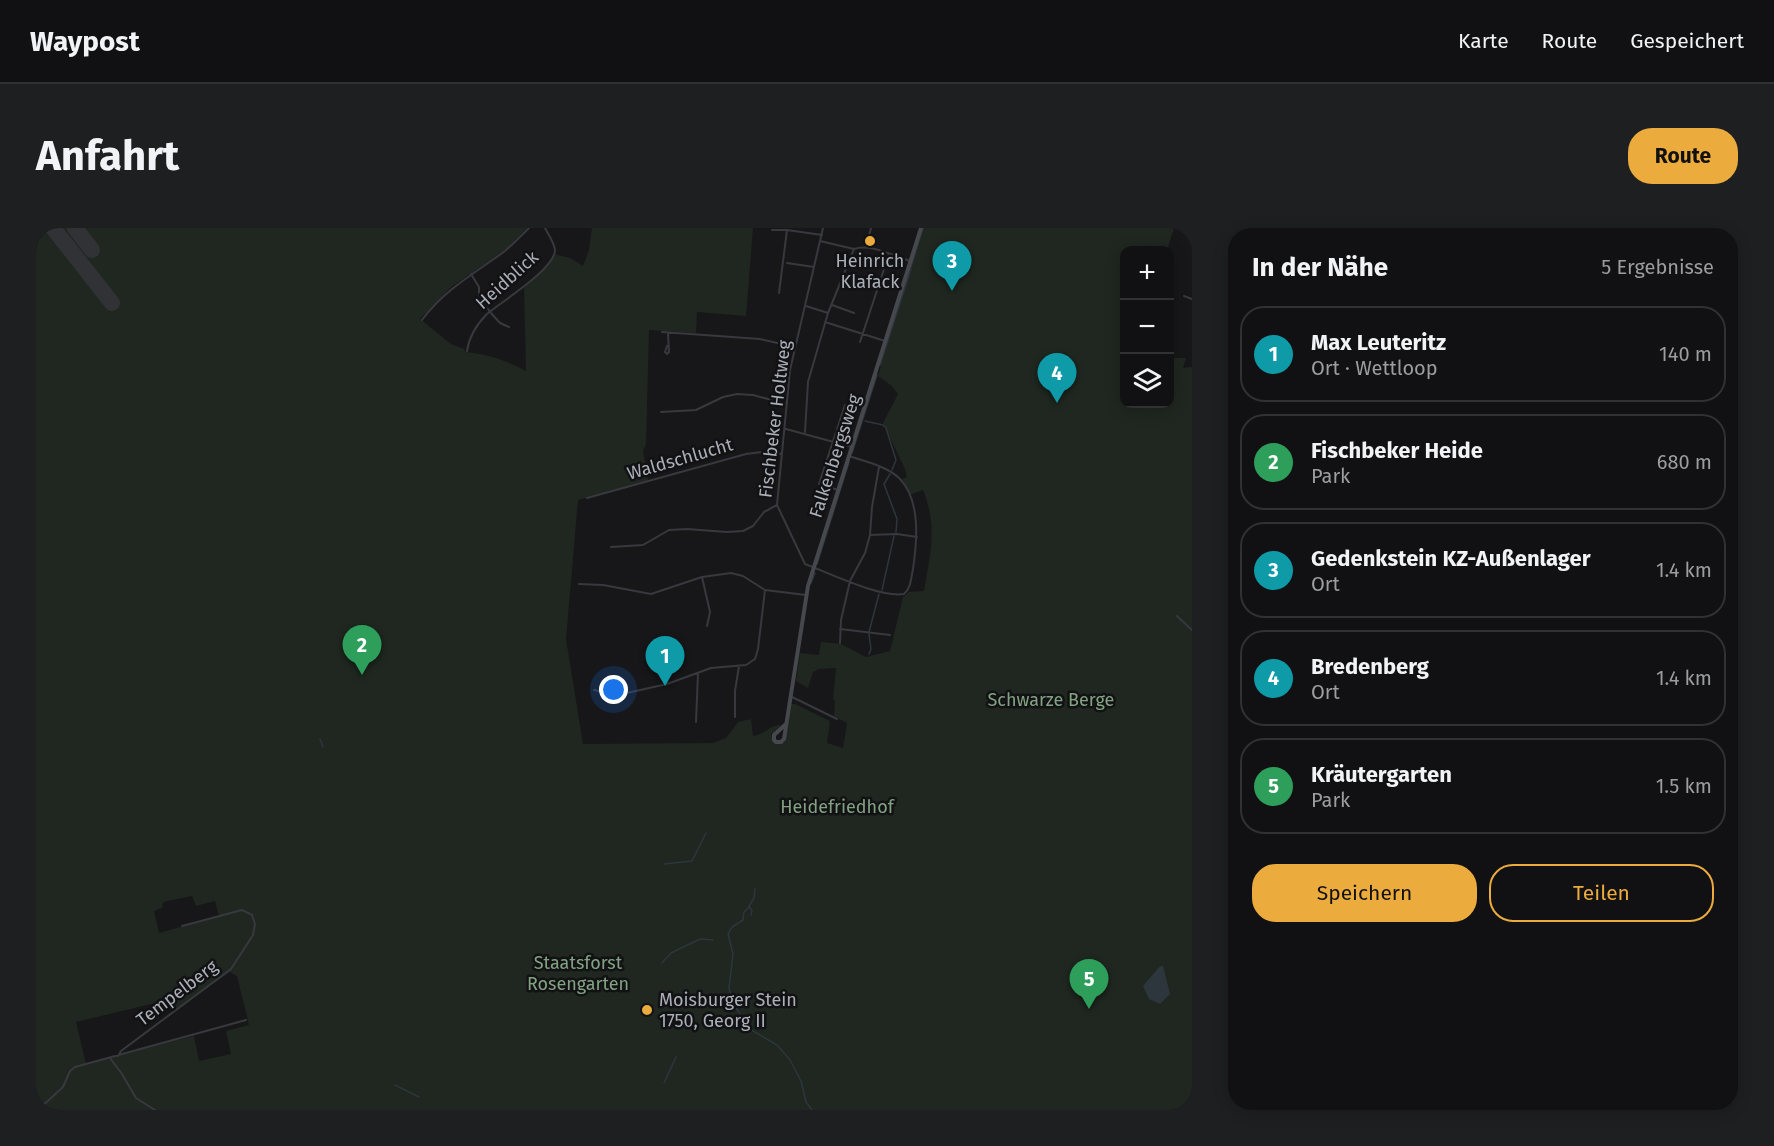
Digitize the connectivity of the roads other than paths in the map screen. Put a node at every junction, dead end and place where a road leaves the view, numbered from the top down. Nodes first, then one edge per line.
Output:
1 (529, 228) edge
2 (545, 228) edge
3 (823, 228) edge
4 (871, 228) edge
5 (921, 228) edge
6 (772, 230) dead end
7 (788, 230) junction
8 (822, 235) junction
9 (820, 241) junction
10 (866, 248) junction
11 (854, 249) junction
12 (889, 254) junction
13 (910, 261) junction
14 (787, 262) dead end
15 (814, 267) junction
16 (471, 274) junction
17 (779, 293) dead end
18 (1184, 296) dead end
19 (1192, 299) edge
20 (832, 305) junction
21 (806, 306) junction
22 (490, 312) junction
23 (854, 313) dead end
24 (828, 314) junction
25 (422, 320) dead end
26 (825, 322) junction
27 (509, 327) dead end
28 (662, 332) dead end
29 (668, 333) junction
30 (863, 333) junction
31 (886, 341) junction
32 (861, 342) dead end
33 (668, 346) dead end
34 (795, 346) junction
35 (467, 351) dead end
36 (787, 404) junction
37 (845, 405) dead end
38 (661, 412) dead end
39 (785, 428) junction
40 (805, 432) junction
41 (833, 441) junction
42 (852, 447) junction
43 (782, 454) junction
44 (849, 456) junction
45 (879, 467) junction
46 (838, 490) junction
47 (587, 498) dead end
48 (777, 506) junction
49 (870, 535) junction
50 (917, 537) junction
51 (611, 547) dead end
52 (814, 567) junction
53 (702, 577) junction
54 (850, 581) junction
55 (579, 584) dead end
56 (765, 590) junction
57 (806, 596) junction
58 (1178, 616) dead end
59 (707, 626) dead end
60 (840, 629) junction
61 (1192, 630) edge
62 (890, 635) dead end
63 (840, 643) dead end
64 (669, 644) dead end
65 (739, 666) junction
66 (698, 673) junction
67 (668, 684) junction
68 (594, 690) dead end
69 (790, 696) junction
70 (735, 717) dead end
71 (837, 718) dead end
72 (696, 722) dead end
73 (786, 724) junction
74 (182, 926) dead end
75 (246, 1020) dead end
76 (118, 1056) junction
77 (110, 1058) junction
78 (38, 1110) edge
79 (155, 1110) edge

1 - 16 street
2 - 22 street, Heidblick
3 - 8 street, Fischbeker Holtweg
4 - 10 street
5 - 13 street, Falkenbergsweg
6 - 7 street
7 - 8 street
7 - 17 street
8 - 9 street, Fischbeker Holtweg
9 - 11 street
9 - 15 street, Fischbeker Holtweg
10 - 11 street
10 - 12 street
11 - 20 street
12 - 13 street
12 - 30 street
13 - 31 street, Falkenbergsweg
14 - 15 street
15 - 21 street, Fischbeker Holtweg
16 - 22 street
16 - 25 street
18 - 19 street
20 - 23 street
20 - 24 street
21 - 24 street
21 - 34 street, Fischbeker Holtweg
22 - 27 street
22 - 35 street, Heidblick
24 - 26 street
26 - 30 street
26 - 40 street
28 - 29 street
29 - 33 street
29 - 34 street
30 - 31 street
30 - 32 street
31 - 42 street, Falkenbergsweg
34 - 36 street, Fischbeker Holtweg
36 - 38 street
36 - 39 street, Fischbeker Holtweg
37 - 41 street
39 - 40 street
39 - 43 street, Fischbeker Holtweg
40 - 41 street
41 - 42 street
41 - 46 street
42 - 44 street, Falkenbergsweg
43 - 47 street, Waldschlucht
43 - 48 street, Fischbeker Holtweg
44 - 45 street
44 - 46 street, Falkenbergsweg
45 - 49 street
45 - 50 street
46 - 52 street, Falkenbergsweg
48 - 51 street
48 - 52 street, Fischbeker Holtweg
49 - 50 street
49 - 54 street
50 - 54 street
52 - 54 street
52 - 57 street, Falkenbergsweg
53 - 55 street
53 - 56 street
53 - 59 street
54 - 60 street
56 - 57 street
56 - 65 street
57 - 69 street, Falkenbergsweg
58 - 61 street
60 - 62 street
60 - 63 street
64 - 67 street
65 - 66 street
65 - 70 street
66 - 67 street
66 - 72 street
67 - 68 street
69 - 71 street
69 - 73 street, Falkenbergsweg
73 - 73 street, Falkenbergsweg
74 - 76 street, Tempelberg
75 - 76 street, Tempelberg
76 - 77 street, Tempelberg
77 - 78 street, Tempelberg
77 - 79 street

